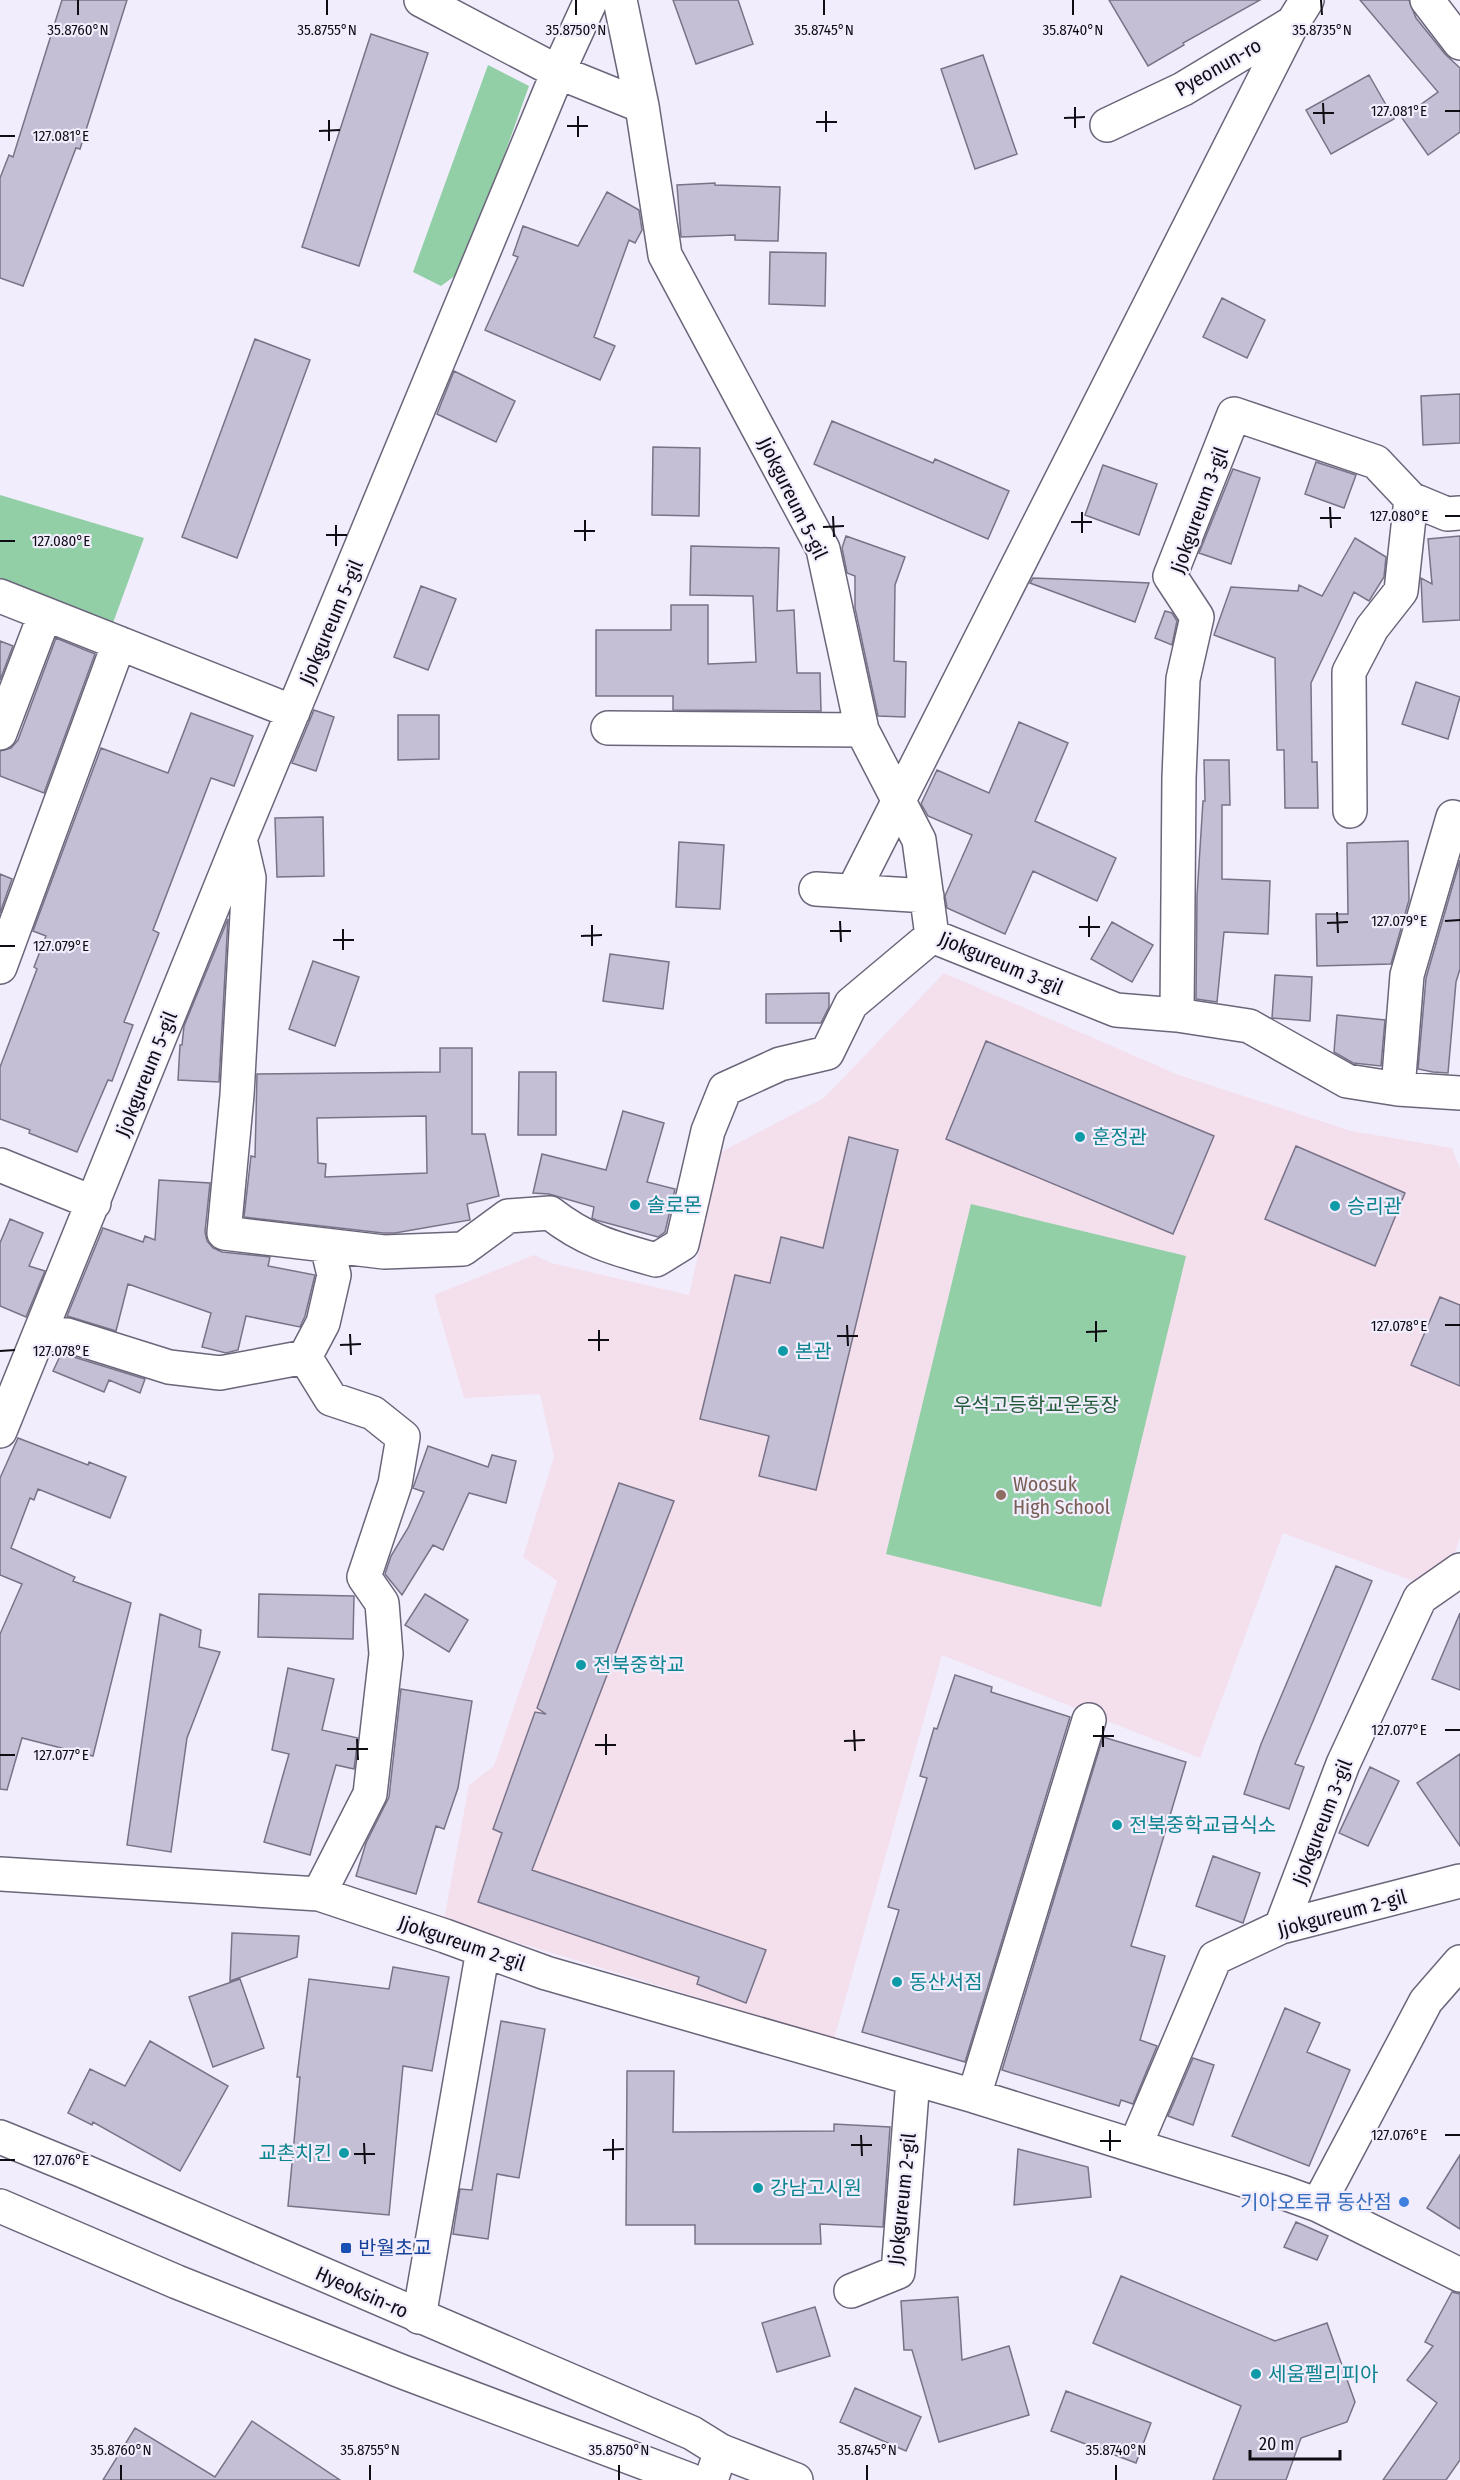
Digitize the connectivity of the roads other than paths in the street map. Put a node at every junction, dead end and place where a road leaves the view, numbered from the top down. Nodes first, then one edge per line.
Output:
1 (421, 0) edge
2 (591, 0) edge
3 (620, 0) edge
4 (1325, 0) edge
5 (1427, 0) edge
6 (1299, 12) edge
7 (1460, 43) edge
8 (558, 72) junction
9 (642, 106) junction
10 (1107, 125) dead end
11 (1411, 500) junction
12 (1460, 513) edge
13 (0, 596) edge
14 (45, 614) junction
15 (119, 643) junction
16 (293, 712) junction
17 (608, 728) dead end
18 (862, 730) junction
19 (0, 733) edge
20 (899, 801) junction
21 (1350, 811) dead end
22 (1453, 817) dead end
23 (240, 839) junction
24 (816, 889) dead end
25 (853, 891) junction
26 (927, 896) junction
27 (932, 936) junction
28 (0, 967) edge
29 (1177, 1015) junction
30 (1398, 1089) junction
31 (1460, 1093) edge
32 (0, 1165) edge
33 (94, 1203) junction
34 (327, 1246) junction
35 (40, 1334) junction
36 (305, 1357) junction
37 (0, 1431) edge
38 (1460, 1570) edge
39 (1089, 1720) dead end
40 (0, 1874) edge
41 (1460, 1881) edge
42 (319, 1894) junction
43 (1281, 1927) junction
44 (483, 1950) junction
45 (1460, 1962) edge
46 (913, 2079) junction
47 (974, 2096) junction
48 (0, 2137) edge
49 (1135, 2146) junction
50 (1318, 2205) junction
51 (0, 2206) edge
52 (1460, 2275) edge
53 (851, 2290) dead end
54 (418, 2317) junction
55 (716, 2465) edge
56 (690, 2480) edge
57 (796, 2480) edge

1 - 8 street
2 - 8 street, Jjokgureum 5-gil
3 - 9 street, Jjokgureum 5-gil
4 - 6 street, Pyeonun-ro
5 - 7 street
6 - 10 street, Pyeonun-ro
6 - 20 street
8 - 9 street
8 - 16 street, Jjokgureum 5-gil
9 - 18 street, Jjokgureum 5-gil
11 - 12 street, Jjokgureum 3-gil
11 - 21 street
11 - 29 street, Jjokgureum 3-gil
13 - 14 street
14 - 15 street
14 - 19 street
15 - 16 street
15 - 28 street
16 - 23 street, Jjokgureum 5-gil
17 - 18 street
18 - 20 street, Jjokgureum 3-gil
20 - 25 street
20 - 26 street, Jjokgureum 3-gil
22 - 30 street
23 - 33 street, Jjokgureum 5-gil
23 - 34 street
24 - 25 street
25 - 26 street
26 - 27 street, Jjokgureum 3-gil
27 - 29 street, Jjokgureum 3-gil
27 - 34 street
29 - 30 street, Jjokgureum 3-gil
30 - 31 street, Jjokgureum 3-gil
32 - 33 street
33 - 35 street, Jjokgureum 5-gil
34 - 36 street
35 - 36 street
35 - 37 street, Jjokgureum 5-gil
36 - 42 street
38 - 43 street, Jjokgureum 3-gil
39 - 47 street
40 - 42 street, Jjokgureum 2-gil
41 - 43 street, Jjokgureum 2-gil
42 - 44 street, Jjokgureum 2-gil
43 - 49 street, Jjokgureum 2-gil
44 - 46 street, Jjokgureum 2-gil
44 - 54 street
45 - 50 street
46 - 47 street, Jjokgureum 2-gil
46 - 53 street, Jjokgureum 2-gil
47 - 49 street, Jjokgureum 2-gil
48 - 54 street, Hyeoksin-ro
49 - 50 street, Jjokgureum 2-gil
50 - 52 street, Jjokgureum 2-gil
51 - 56 street
54 - 55 street, Hyeoksin-ro
55 - 57 street, Hyeoksin-ro

